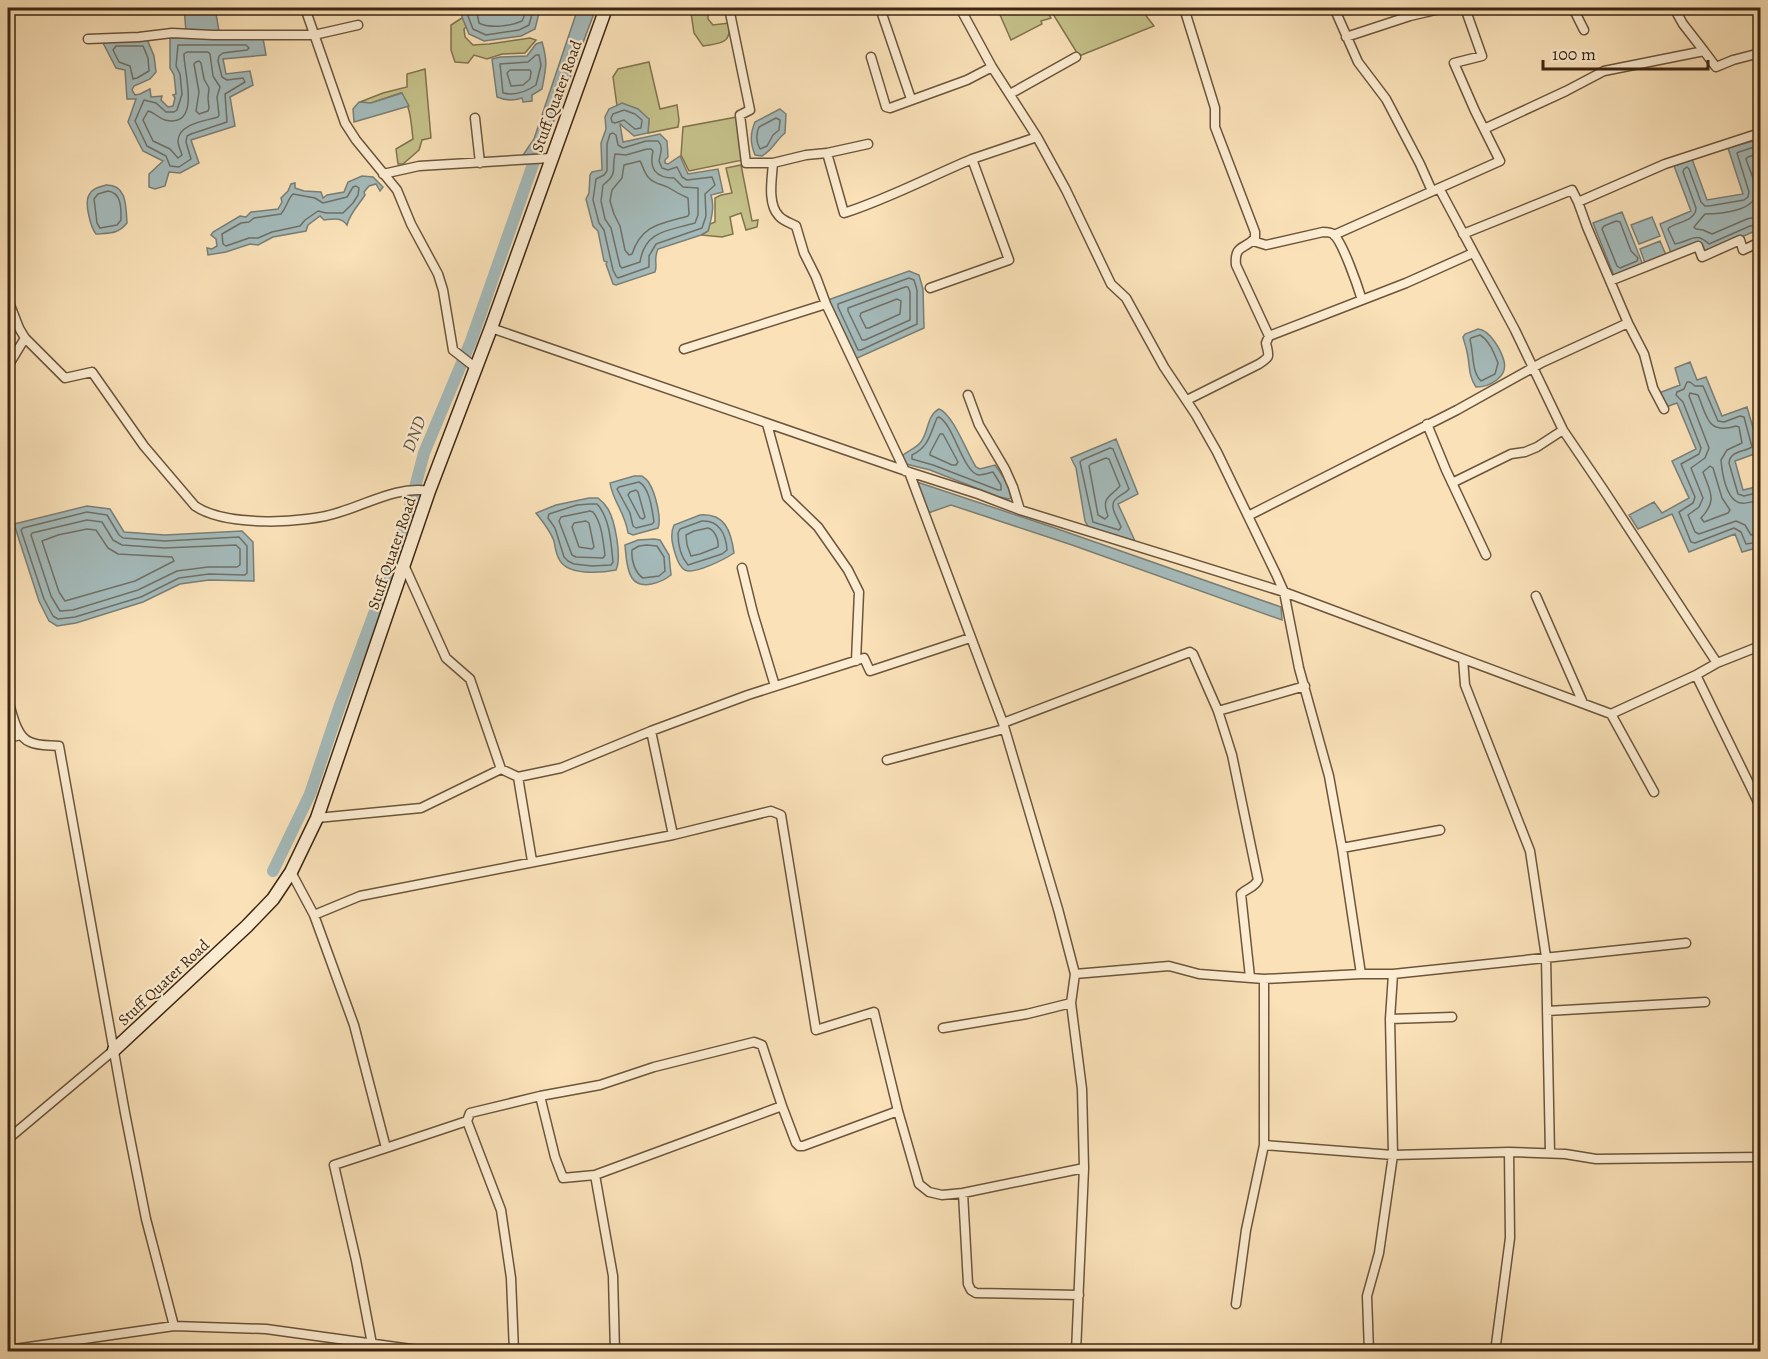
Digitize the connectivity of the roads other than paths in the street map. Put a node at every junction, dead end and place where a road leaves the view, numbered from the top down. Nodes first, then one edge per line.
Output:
1 (304, 8) edge
2 (606, 8) edge
3 (729, 8) edge
4 (880, 8) edge
5 (960, 8) edge
6 (1184, 8) edge
7 (1337, 8) edge
8 (1444, 8) edge
9 (1465, 8) edge
10 (1573, 8) edge
11 (1674, 8) edge
12 (358, 25) dead end
13 (1584, 30) dead end
14 (314, 35) junction
15 (1346, 37) junction
16 (88, 39) dead end
17 (1704, 51) junction
18 (1761, 53) edge
19 (871, 57) dead end
20 (1076, 57) dead end
21 (992, 67) junction
22 (1010, 94) junction
23 (911, 99) junction
24 (475, 118) dead end
25 (1484, 129) junction
26 (1761, 133) edge
27 (1037, 136) junction
28 (868, 144) dead end
29 (827, 153) junction
30 (546, 158) junction
31 (972, 159) junction
32 (480, 163) junction
33 (773, 163) junction
34 (383, 174) junction
35 (1435, 189) junction
36 (1578, 202) junction
37 (1463, 234) junction
38 (1334, 235) junction
39 (1253, 241) junction
40 (1761, 242) edge
41 (1473, 253) junction
42 (1610, 281) junction
43 (930, 288) dead end
44 (1362, 300) junction
45 (826, 304) junction
46 (10, 306) dead end
47 (1628, 323) junction
48 (491, 328) junction
49 (1269, 336) junction
50 (25, 339) junction
51 (684, 349) dead end
52 (472, 365) junction
53 (8, 366) edge
54 (1533, 368) junction
55 (968, 395) dead end
56 (1187, 400) junction
57 (1664, 409) dead end
58 (767, 424) junction
59 (1427, 424) junction
60 (1563, 430) junction
61 (907, 472) junction
62 (1452, 483) junction
63 (418, 490) junction
64 (1020, 510) junction
65 (1248, 516) junction
66 (1486, 555) dead end
67 (404, 565) junction
68 (742, 568) dead end
69 (1284, 592) junction
70 (1536, 596) dead end
71 (970, 638) junction
72 (1761, 646) edge
73 (1463, 659) junction
74 (856, 661) junction
75 (1717, 663) junction
76 (1696, 675) junction
77 (776, 686) junction
78 (1305, 686) junction
79 (8, 700) edge
80 (1583, 703) junction
81 (1218, 711) junction
82 (1611, 714) junction
83 (1003, 726) junction
84 (651, 731) junction
85 (21, 735) junction
86 (8, 738) edge
87 (887, 760) dead end
88 (501, 769) junction
89 (518, 777) junction
90 (1654, 792) dead end
91 (1761, 806) edge
92 (317, 818) junction
93 (1440, 830) dead end
94 (673, 835) junction
95 (1342, 848) junction
96 (532, 861) junction
97 (291, 872) junction
98 (314, 915) junction
99 (1686, 943) dead end
100 (1546, 957) junction
101 (1075, 974) junction
102 (1361, 974) junction
103 (1393, 974) junction
104 (1250, 977) junction
105 (1264, 978) junction
106 (1705, 1002) dead end
107 (1071, 1003) junction
108 (1547, 1011) junction
109 (1452, 1017) dead end
110 (1390, 1019) junction
111 (943, 1028) dead end
112 (114, 1050) junction
113 (540, 1096) junction
114 (782, 1106) junction
115 (898, 1111) junction
116 (466, 1121) junction
117 (8, 1139) edge
118 (1263, 1145) junction
119 (386, 1148) junction
120 (1509, 1152) junction
121 (1550, 1153) junction
122 (1393, 1155) junction
123 (1761, 1157) edge
124 (1084, 1168) junction
125 (595, 1175) junction
126 (963, 1193) junction
127 (1079, 1295) junction
128 (1236, 1304) dead end
129 (174, 1326) junction
130 (372, 1344) junction
131 (8, 1350) edge
132 (434, 1352) edge
133 (514, 1352) edge
134 (615, 1352) edge
135 (1076, 1352) edge
136 (1369, 1352) edge
137 (1495, 1352) edge

1 - 14 street
2 - 30 street, Stuff Quater Road
3 - 33 street
4 - 23 street
5 - 21 street
6 - 39 street
7 - 15 street
8 - 15 street
9 - 25 street
10 - 13 street
11 - 17 street
12 - 14 street
14 - 16 street
14 - 34 street
15 - 35 street
17 - 18 street
17 - 25 street
19 - 23 street
20 - 22 street
21 - 22 street
21 - 23 street
22 - 27 street
24 - 32 street
25 - 35 street
26 - 36 street
27 - 31 street
27 - 56 street
28 - 29 street
29 - 31 street
29 - 33 street
30 - 32 street
30 - 48 street, Stuff Quater Road
31 - 43 street
32 - 34 street
33 - 45 street
34 - 52 street
35 - 37 street
35 - 38 street
36 - 37 street
36 - 42 street
37 - 41 street
38 - 39 street
38 - 44 street
39 - 49 street
40 - 42 street
41 - 44 street
41 - 54 street
42 - 47 street
44 - 49 street
45 - 51 street
45 - 61 street
46 - 50 street
47 - 54 street
47 - 57 street
48 - 52 street, Stuff Quater Road
48 - 58 street
49 - 56 street
50 - 53 street
50 - 63 street
52 - 63 street, Stuff Quater Road
54 - 59 street
54 - 60 street
55 - 64 street
56 - 65 street
58 - 61 street
58 - 74 street
59 - 62 street
59 - 65 street
60 - 62 street
60 - 75 street
61 - 64 street
61 - 71 street
62 - 66 street
63 - 67 street, Stuff Quater Road
64 - 69 street
65 - 69 street
67 - 88 street
67 - 92 street, Stuff Quater Road
68 - 77 street
69 - 73 street
69 - 78 street
70 - 80 street
71 - 74 street
71 - 83 street
72 - 75 street
73 - 80 street
73 - 100 street
74 - 77 street
75 - 76 street
76 - 82 street
76 - 91 street
77 - 84 street
78 - 81 street
78 - 95 street
79 - 85 street
80 - 82 street
81 - 83 street
81 - 104 street
82 - 90 street
83 - 87 street
83 - 101 street
84 - 89 street
84 - 94 street
85 - 86 street
85 - 112 street
88 - 89 street
88 - 92 street
89 - 96 street
92 - 97 street, Stuff Quater Road
93 - 95 street
94 - 96 street
94 - 115 street
95 - 102 street
96 - 98 street
97 - 98 street
97 - 112 street, Stuff Quater Road
98 - 119 street
99 - 100 street
100 - 103 street
100 - 108 street
101 - 104 street
101 - 107 street
102 - 103 street
102 - 105 street
103 - 110 street
104 - 105 street
105 - 118 street
106 - 108 street
107 - 111 street
107 - 124 street
108 - 121 street
109 - 110 street
110 - 122 street
112 - 117 street
112 - 129 street
113 - 114 street
113 - 116 street
113 - 125 street
114 - 115 street
114 - 125 street
115 - 126 street
116 - 119 street
116 - 133 street
118 - 122 street
118 - 128 street
119 - 130 street
120 - 121 street
120 - 122 street
120 - 137 street
121 - 123 street
122 - 136 street
124 - 126 street
124 - 127 street
125 - 134 street
126 - 127 street
127 - 135 street
129 - 130 street
129 - 131 street
130 - 132 street

